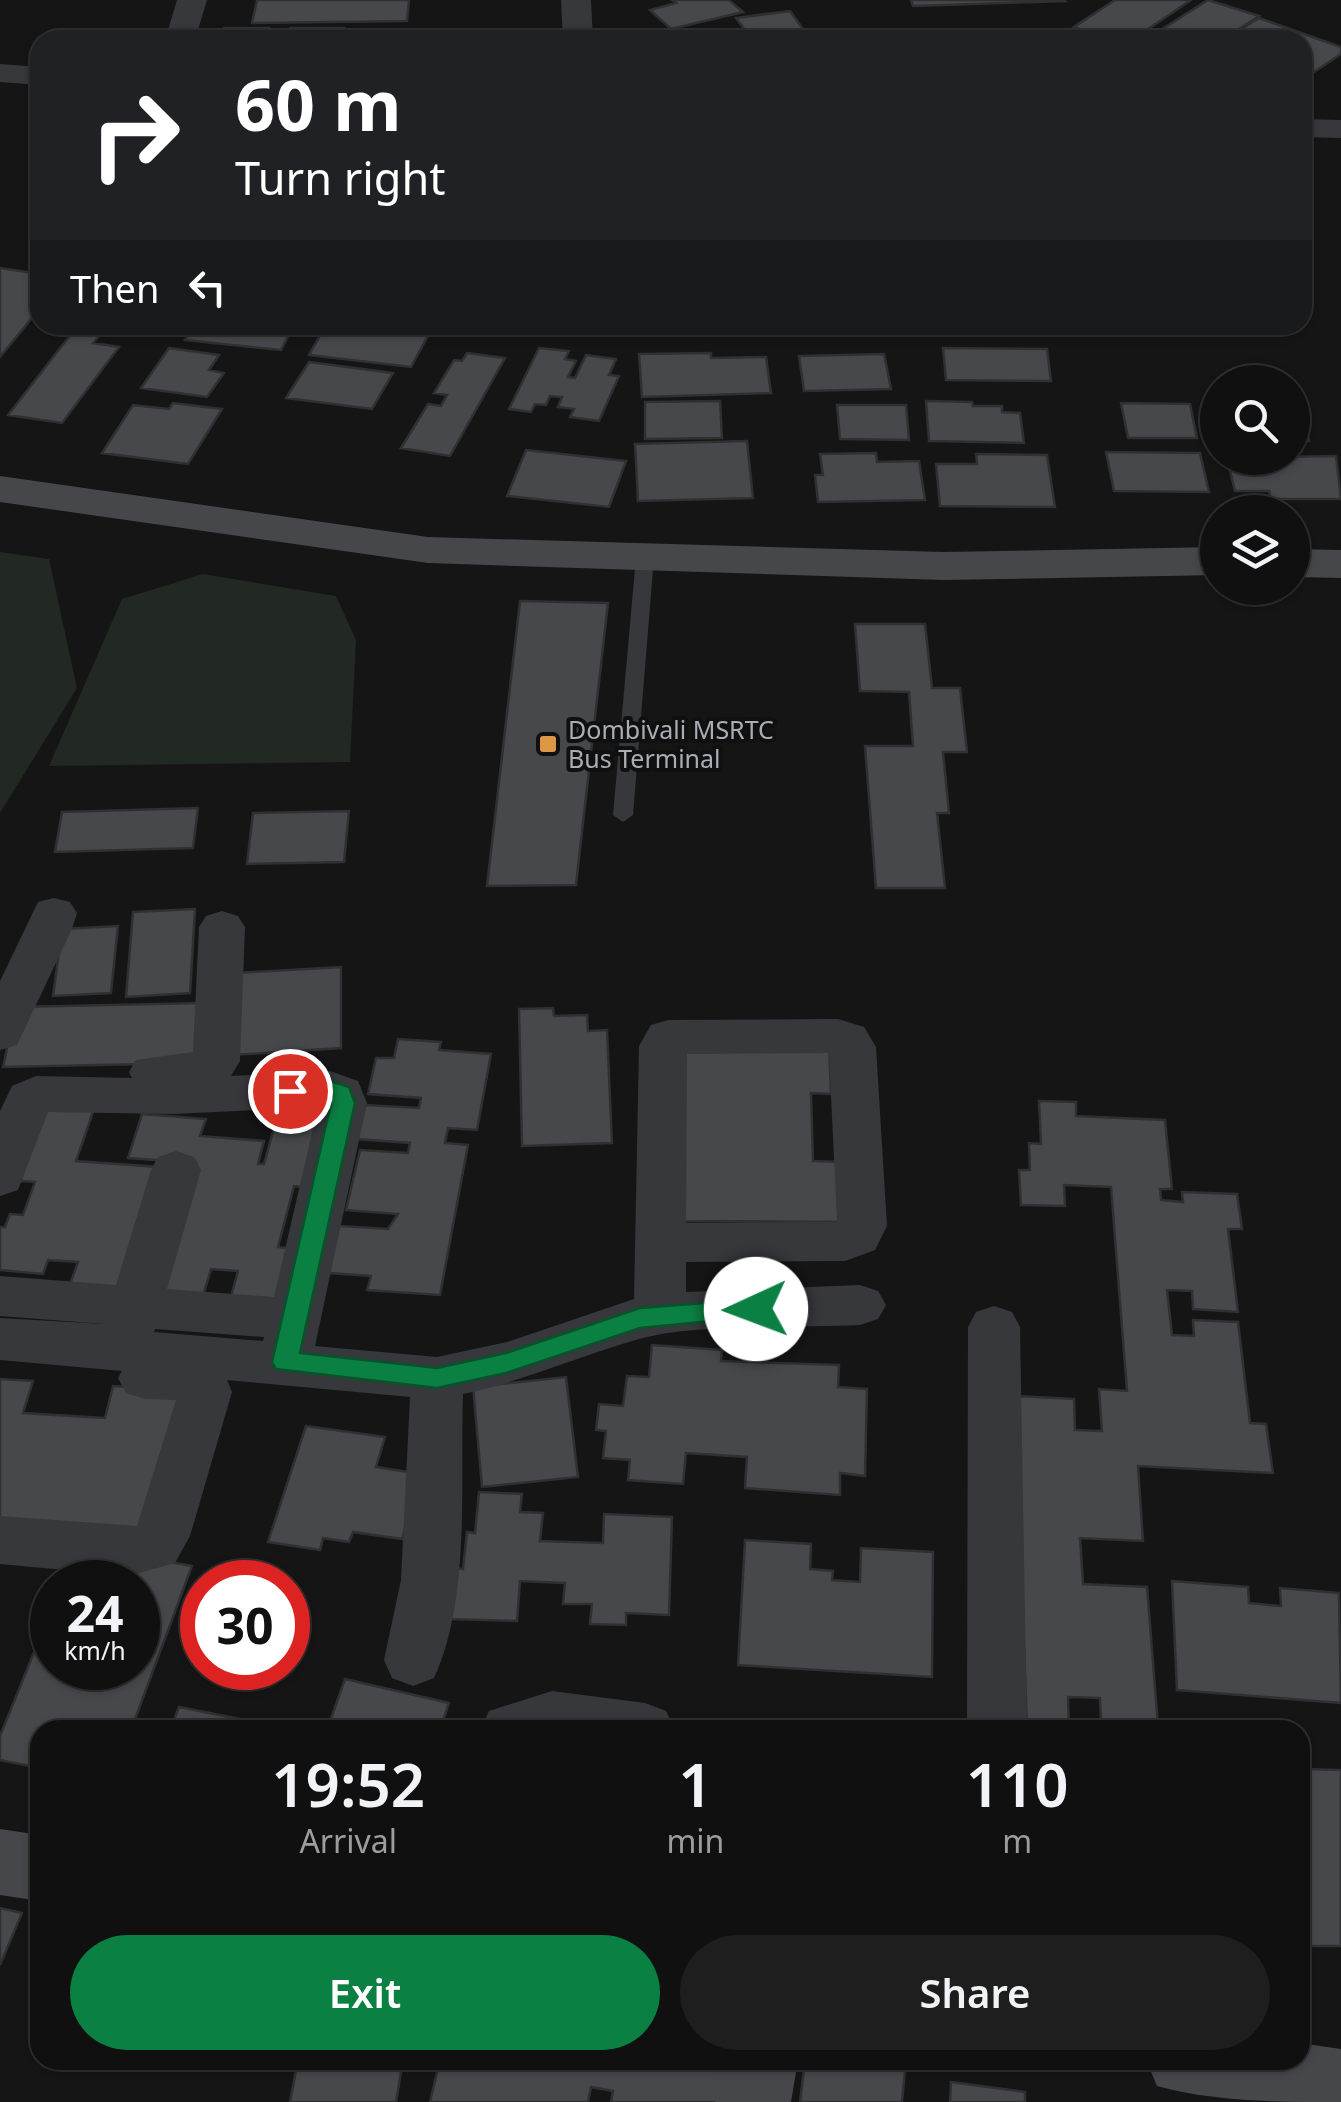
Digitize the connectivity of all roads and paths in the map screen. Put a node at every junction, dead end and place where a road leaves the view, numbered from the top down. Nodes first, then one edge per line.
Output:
1 (192, 0) edge
2 (576, 0) edge
3 (183, 30) edge
4 (578, 30) edge
5 (0, 73) edge
6 (30, 75) edge
7 (0, 489) edge
8 (645, 556) junction
9 (1200, 561) edge
10 (1310, 563) edge
11 (1341, 564) edge
12 (623, 815) dead end
13 (54, 913) dead end
14 (222, 927) dead end
15 (0, 1034) edge
16 (0, 1076) edge
17 (176, 1170) dead end
18 (0, 1177) edge
19 (661, 1243) junction
20 (0, 1296) edge
21 (860, 1305) dead end
22 (660, 1316) junction
23 (994, 1328) dead end
24 (0, 1339) edge
25 (290, 1340) junction
26 (107, 1344) junction
27 (0, 1372) edge
28 (437, 1378) junction
29 (0, 1540) edge
30 (413, 1660) dead end
31 (542, 1720) edge
32 (574, 1720) edge
33 (997, 1720) edge
34 (0, 1862) edge
35 (30, 1866) edge
36 (758, 2070) edge
37 (1242, 2070) edge
38 (1341, 2087) edge
39 (753, 2102) edge

1 - 3 street
2 - 4 street
5 - 6 street
7 - 8 street
8 - 9 street
8 - 12 lane
10 - 11 street
13 - 15 street
14 - 16 street
17 - 26 street
18 - 25 street
19 - 19 street
19 - 22 street
20 - 26 street
21 - 22 street
22 - 28 street
23 - 33 street
24 - 26 street
25 - 26 street
25 - 28 street
26 - 27 street
26 - 29 street
28 - 30 street
31 - 32 street
34 - 35 street
36 - 39 street
37 - 38 street

